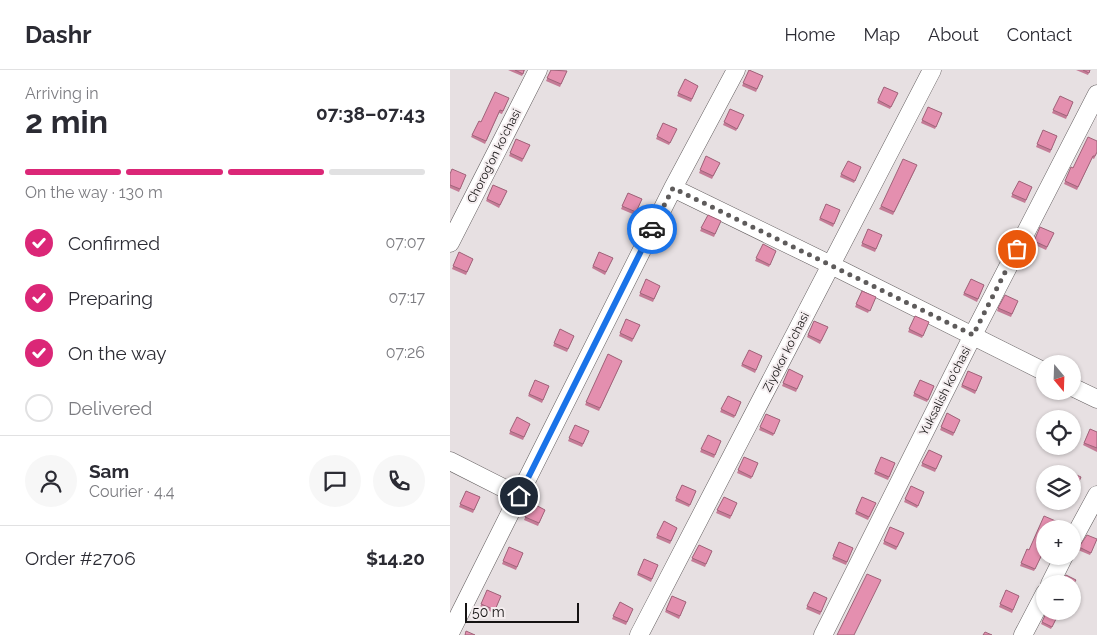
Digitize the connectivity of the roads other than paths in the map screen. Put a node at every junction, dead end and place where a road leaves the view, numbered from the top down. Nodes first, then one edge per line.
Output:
1 (538, 70) edge
2 (736, 70) edge
3 (932, 70) edge
4 (1097, 94) edge
5 (673, 188) junction
6 (450, 242) edge
7 (831, 265) junction
8 (973, 335) junction
9 (1036, 367) edge
10 (1081, 391) edge
11 (1097, 399) edge
12 (450, 462) edge
13 (1097, 495) edge
14 (519, 496) junction
15 (1081, 524) edge
16 (1036, 610) edge
17 (450, 633) edge
18 (639, 635) edge
19 (823, 635) edge
20 (1023, 635) edge

1 - 6 street, Chorog'on ko'chasi
2 - 5 street
3 - 7 street, Ziyokor ko'chasi
4 - 8 street, Yuksalish ko'chasi
5 - 7 street
5 - 14 street
7 - 8 street
7 - 18 street, Ziyokor ko'chasi
8 - 9 street
8 - 19 street, Yuksalish ko'chasi
10 - 11 street
12 - 14 street
13 - 15 street
14 - 17 street
16 - 20 street

